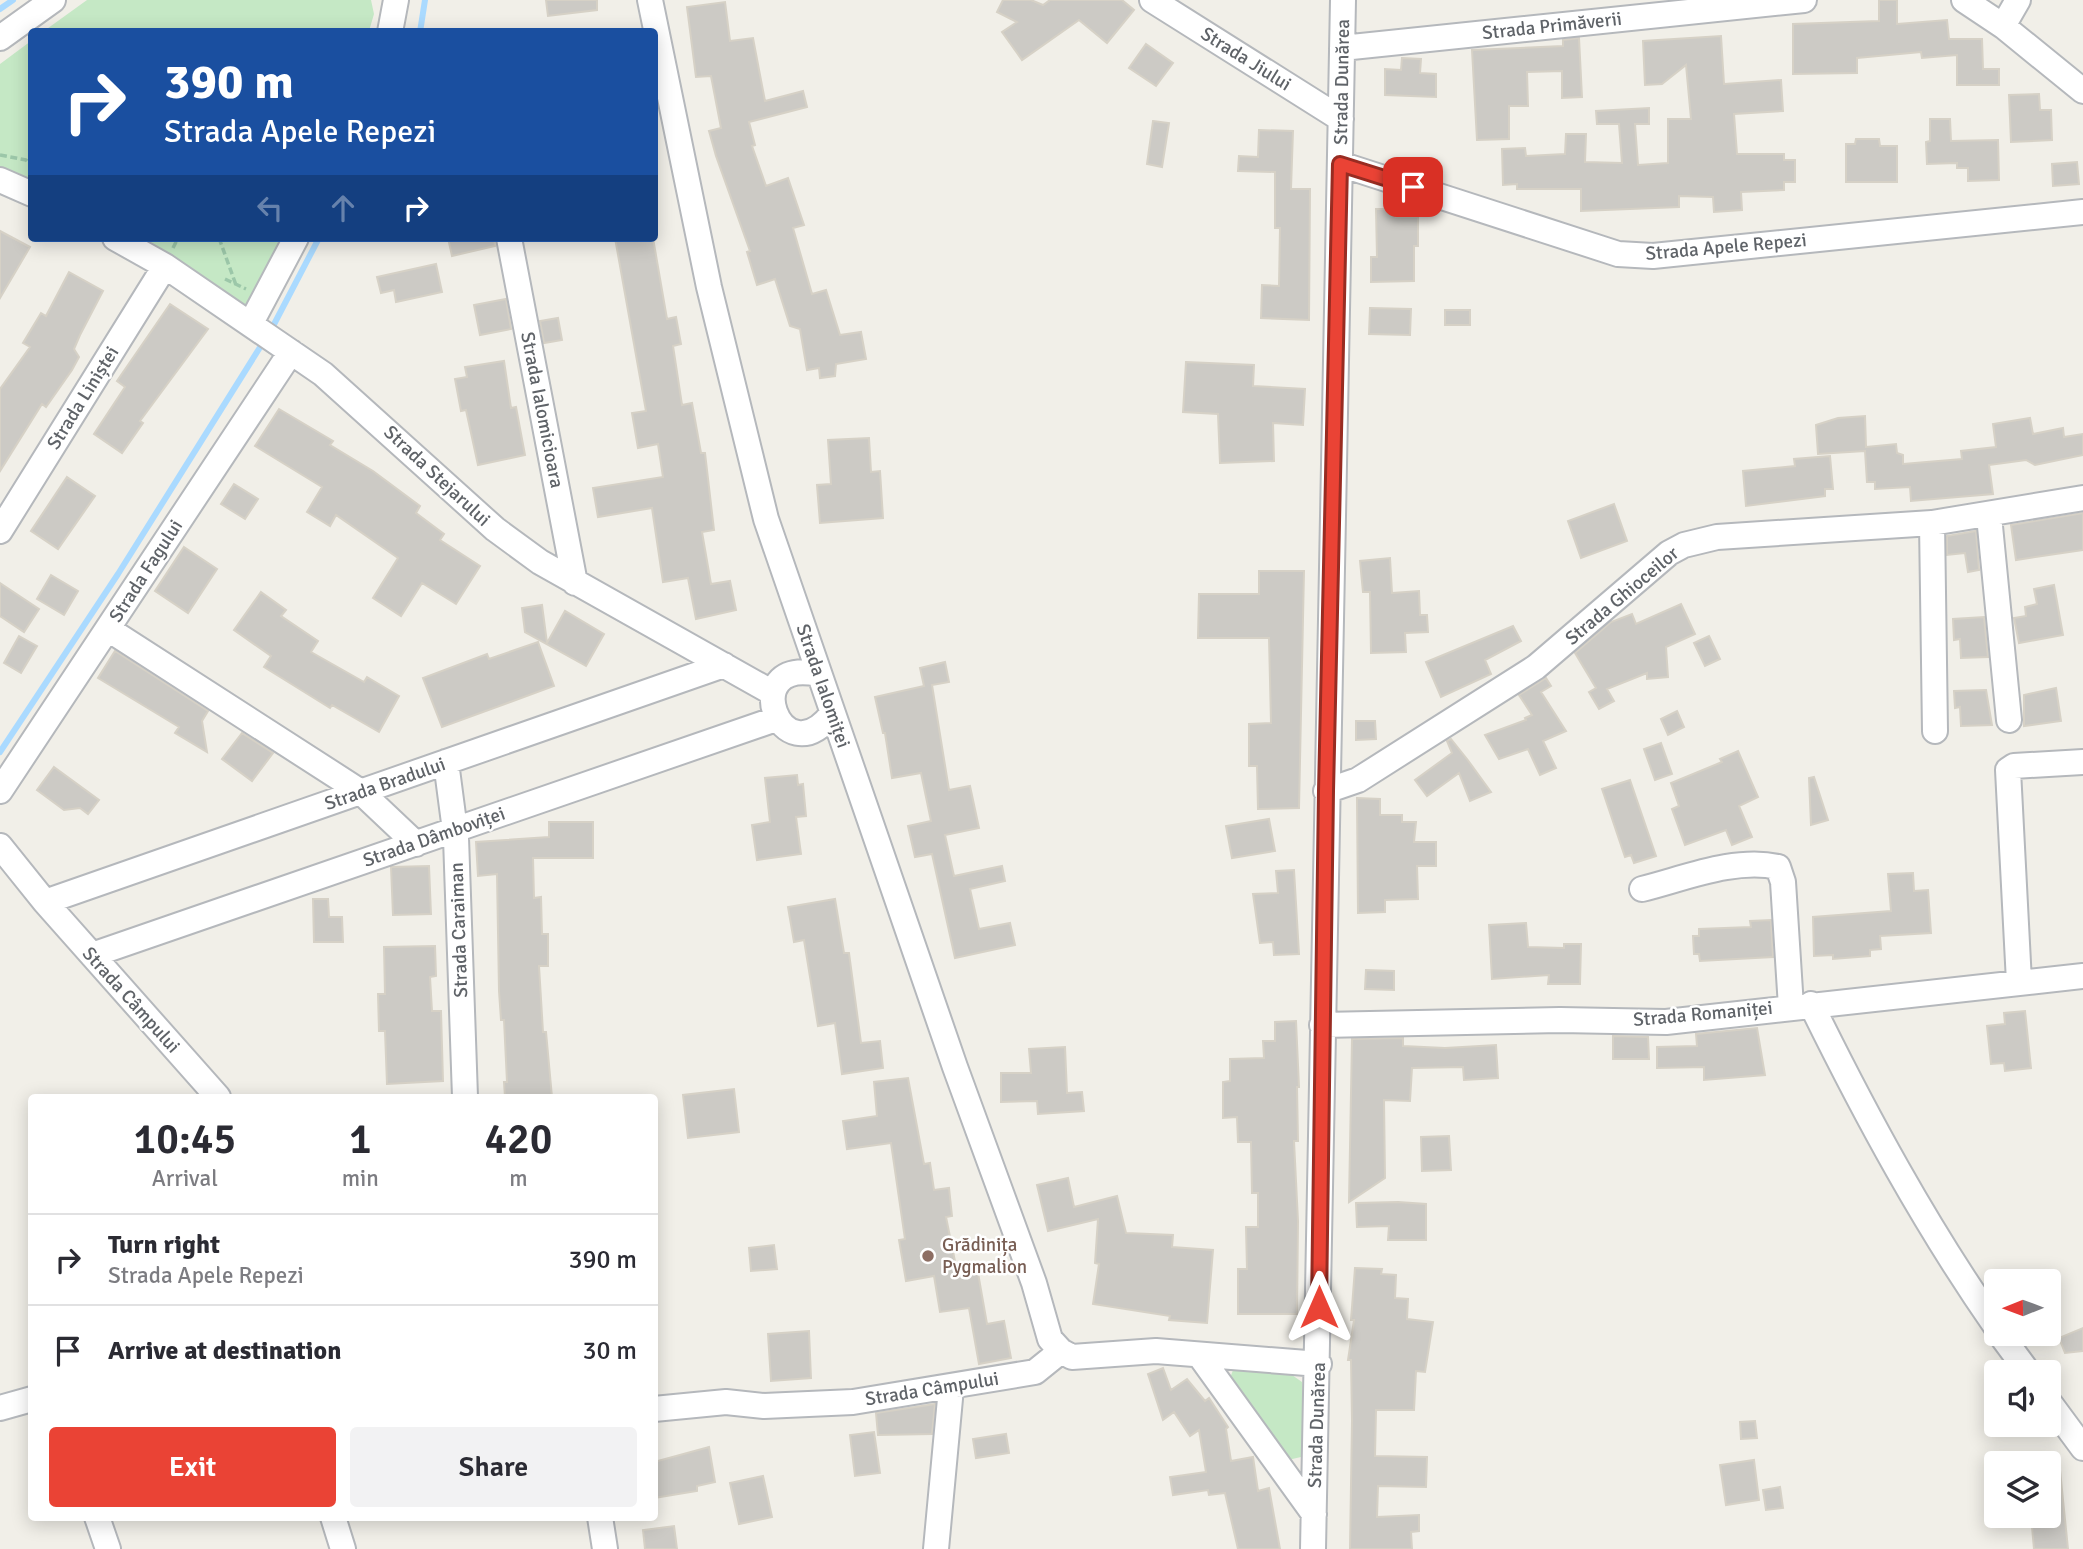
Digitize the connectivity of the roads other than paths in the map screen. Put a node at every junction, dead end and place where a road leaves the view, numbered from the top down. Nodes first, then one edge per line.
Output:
1 (53, 0) edge
2 (396, 0) edge
3 (650, 0) edge
4 (1152, 0) edge
5 (1343, 0) edge
6 (1804, 0) edge
7 (1964, 0) edge
8 (2018, 0) edge
9 (2003, 26) junction
10 (391, 28) edge
11 (656, 28) edge
12 (0, 38) edge
13 (658, 39) edge
14 (1342, 48) junction
15 (2083, 91) edge
16 (1341, 118) junction
17 (1340, 164) junction
18 (0, 180) edge
19 (28, 192) edge
20 (2083, 212) edge
21 (128, 242) edge
22 (294, 242) edge
23 (510, 242) edge
24 (166, 254) junction
25 (255, 326) junction
26 (286, 348) junction
27 (2083, 498) edge
28 (1989, 516) junction
29 (1932, 523) junction
30 (0, 531) edge
31 (575, 583) junction
32 (108, 629) junction
33 (724, 665) junction
34 (818, 674) junction
35 (773, 693) junction
36 (832, 714) junction
37 (776, 719) junction
38 (2009, 720) dead end
39 (1935, 731) dead end
40 (446, 762) junction
41 (2083, 762) edge
42 (0, 791) edge
43 (1326, 791) junction
44 (361, 792) junction
45 (456, 830) junction
46 (416, 844) junction
47 (0, 846) edge
48 (1642, 890) dead end
49 (45, 902) junction
50 (92, 955) junction
51 (2083, 976) edge
52 (2019, 982) junction
53 (1801, 1005) junction
54 (1322, 1025) junction
55 (215, 1094) edge
56 (465, 1094) edge
57 (1984, 1309) edge
58 (1061, 1351) junction
59 (1200, 1356) junction
60 (1319, 1364) junction
61 (951, 1388) junction
62 (28, 1400) edge
63 (0, 1408) edge
64 (658, 1409) edge
65 (2061, 1418) edge
66 (2083, 1448) edge
67 (1314, 1514) junction
68 (98, 1521) edge
69 (334, 1521) edge
70 (601, 1521) edge
71 (108, 1549) edge
72 (343, 1549) edge
73 (605, 1549) edge
74 (936, 1549) edge
75 (1313, 1549) edge

1 - 12 street
2 - 10 street
3 - 11 street, Strada Ialomiței
4 - 16 street, Strada Jiului
5 - 14 street, Strada Dunărea
6 - 14 street, Strada Primăverii
7 - 9 street
8 - 9 street
9 - 15 street
13 - 34 street, Strada Ialomiței
14 - 16 street, Strada Dunărea
16 - 17 street, Strada Dunărea
17 - 20 street, Strada Apele Repezi
17 - 43 street, Strada Dunărea
18 - 19 street
21 - 24 street, Strada Stejarului
22 - 25 street
23 - 31 street, Strada Ialomicioara
24 - 25 street, Strada Stejarului
24 - 30 street, Strada Liniștei
25 - 26 street, Strada Stejarului
26 - 31 street, Strada Stejarului
26 - 32 street, Strada Fagului
27 - 28 street, Strada Ghioceilor
28 - 29 street, Strada Ghioceilor
28 - 38 street
29 - 39 street
29 - 43 street, Strada Ghioceilor
31 - 33 street, Strada Stejarului
32 - 42 street, Strada Fagului
32 - 44 street
33 - 35 street, Strada Stejarului
33 - 40 street, Strada Bradului
34 - 35 street
34 - 36 street, Strada Ialomiței
35 - 37 street
36 - 37 street
36 - 58 street, Strada Ialomiței
37 - 45 street, Strada Dâmboviței
40 - 44 street, Strada Bradului
40 - 45 street, Strada Caraiman
41 - 52 street
43 - 54 street, Strada Dunărea
44 - 46 street
44 - 49 street, Strada Bradului
45 - 46 street, Strada Dâmboviței
45 - 56 street, Strada Caraiman
46 - 50 street, Strada Dâmboviței
47 - 49 street, Strada Câmpului
48 - 53 street
49 - 50 street, Strada Câmpului
50 - 55 street, Strada Câmpului
51 - 52 street, Strada Romaniței
52 - 53 street, Strada Romaniței
53 - 54 street, Strada Romaniței
53 - 57 street
54 - 60 street, Strada Dunărea
58 - 59 street
58 - 61 street, Strada Câmpului
59 - 60 street
59 - 67 street
60 - 67 street, Strada Dunărea
61 - 64 street, Strada Câmpului
61 - 74 street
62 - 63 street
65 - 66 street
67 - 75 street, Strada Dunărea
68 - 71 street
69 - 72 street
70 - 73 street

